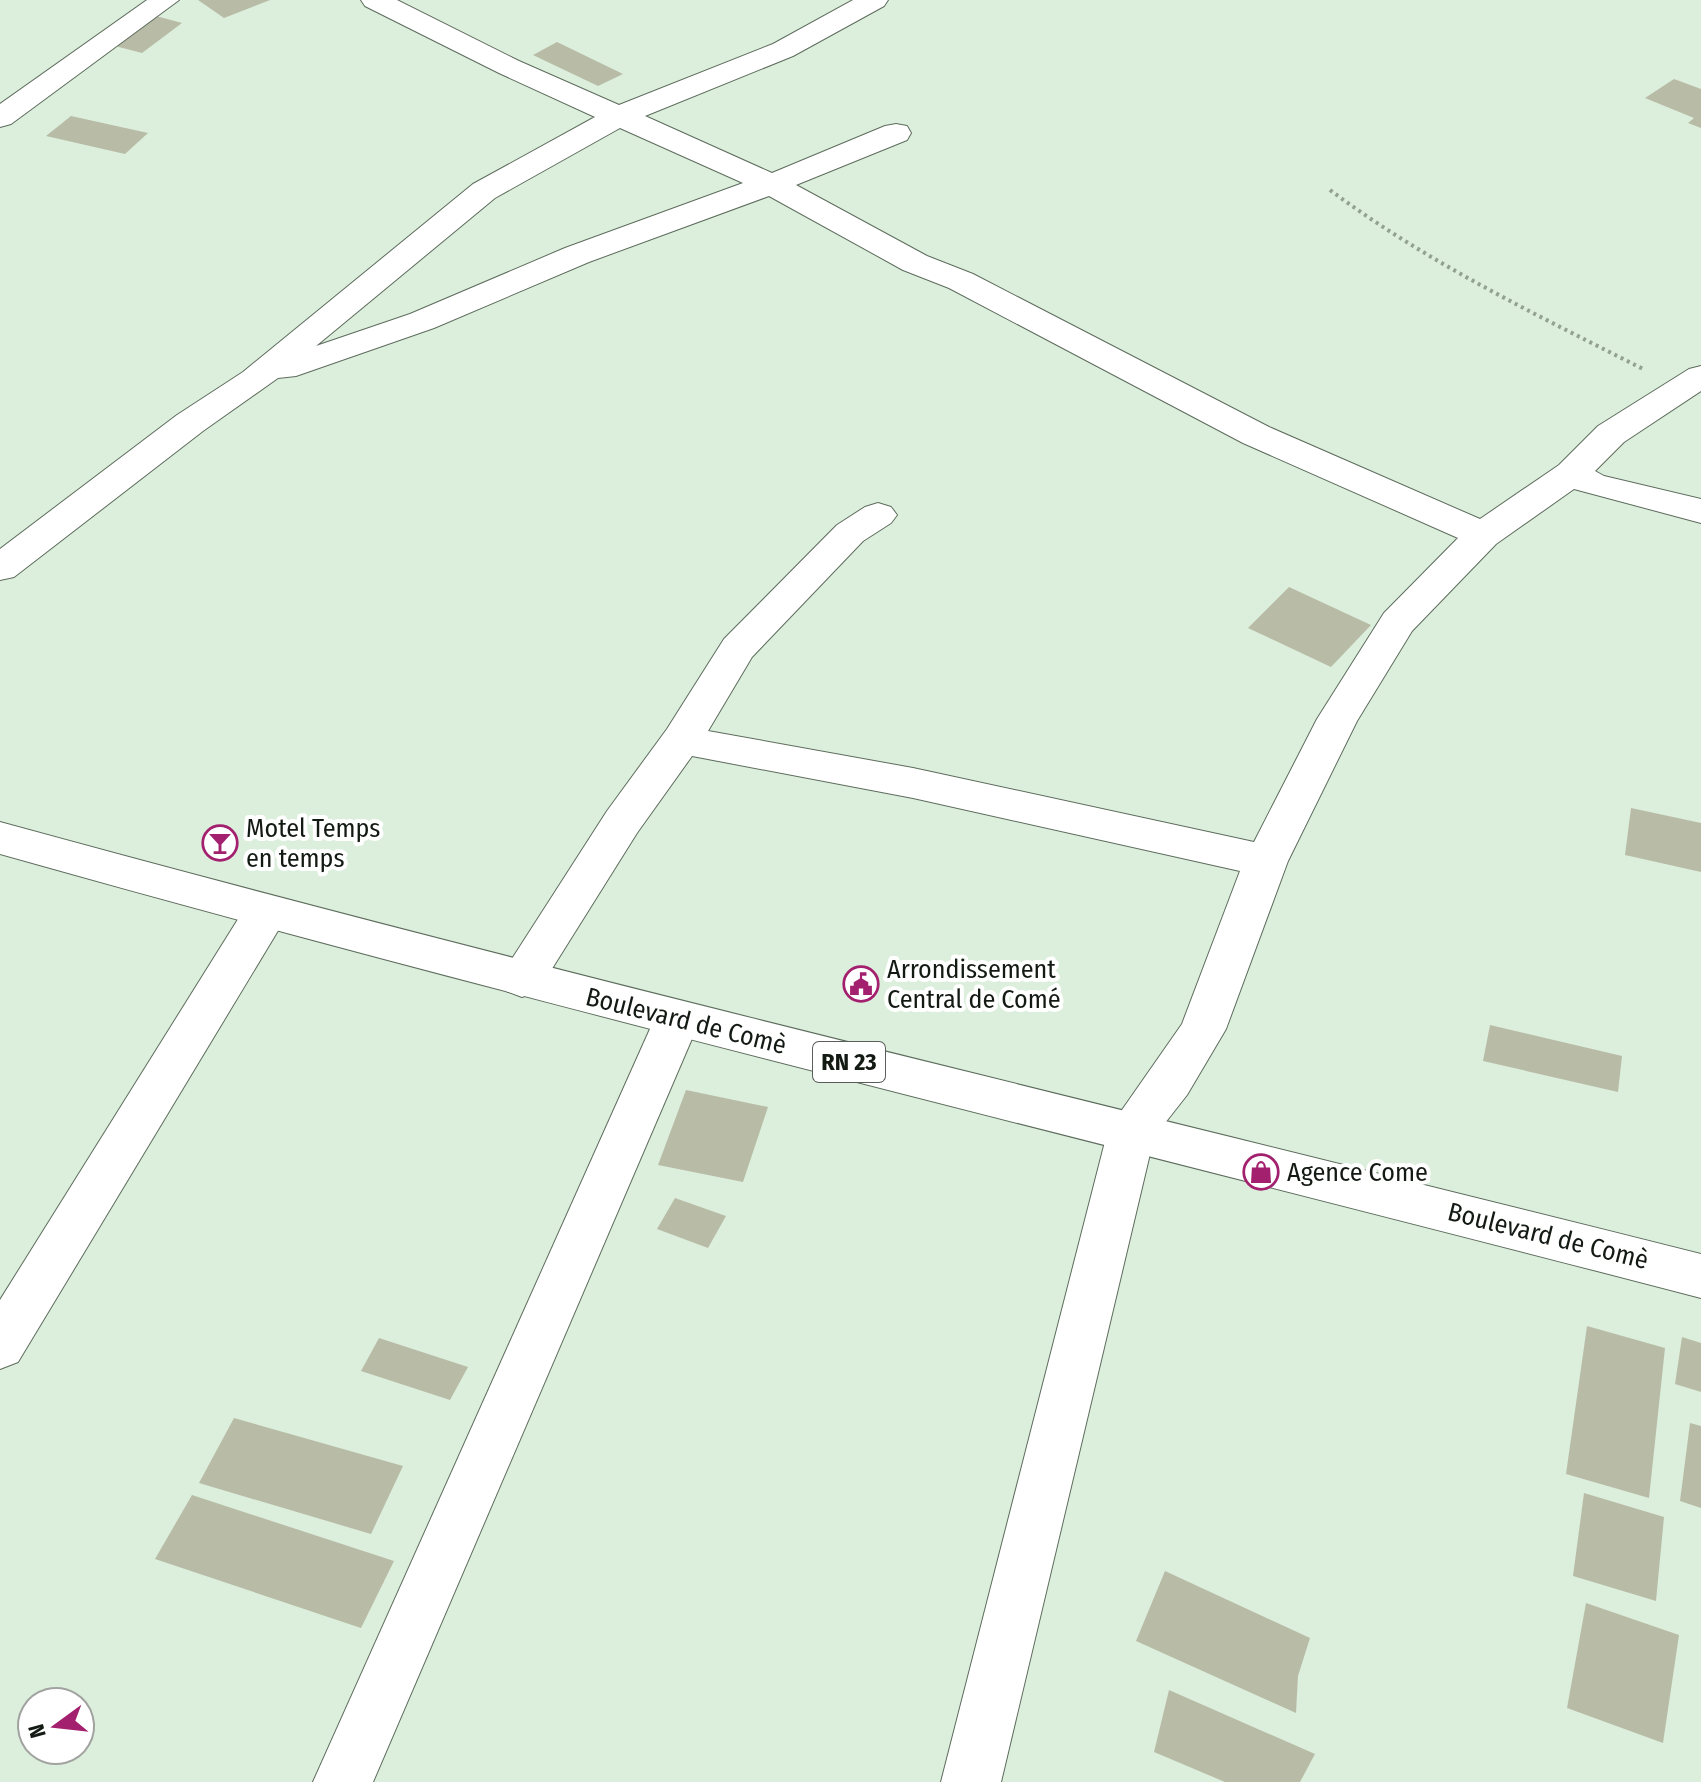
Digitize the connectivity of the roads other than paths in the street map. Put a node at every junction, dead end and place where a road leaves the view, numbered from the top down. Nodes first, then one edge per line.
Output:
1 (165, 0) edge
2 (375, 0) edge
3 (874, 0) edge
4 (622, 116) junction
5 (0, 118) edge
6 (896, 133) dead end
7 (771, 184) junction
8 (255, 379) junction
9 (1691, 382) edge
10 (1572, 473) junction
11 (1701, 511) edge
12 (878, 515) dead end
13 (1483, 535) junction
14 (0, 568) edge
15 (682, 739) junction
16 (0, 838) edge
17 (1266, 861) junction
18 (266, 912) junction
19 (522, 979) junction
20 (677, 1020) junction
21 (1132, 1130) junction
22 (1701, 1276) edge
23 (0, 1346) edge
24 (343, 1782) edge
25 (971, 1782) edge

1 - 5 street
2 - 4 street
3 - 4 street
4 - 7 street
4 - 8 street
6 - 7 street
7 - 8 street
7 - 13 street
8 - 14 street
9 - 10 street
10 - 11 street
10 - 13 street
12 - 15 street
13 - 17 street
15 - 17 street
15 - 19 street
16 - 18 street, Boulevard de Comè / RN 23
17 - 21 street
18 - 19 street, Boulevard de Comè / RN 23
18 - 23 street
19 - 20 street, Boulevard de Comè / RN 23
20 - 21 street, Boulevard de Comè / RN 23
20 - 24 street
21 - 22 street, Boulevard de Comè / RN 23
21 - 25 street

